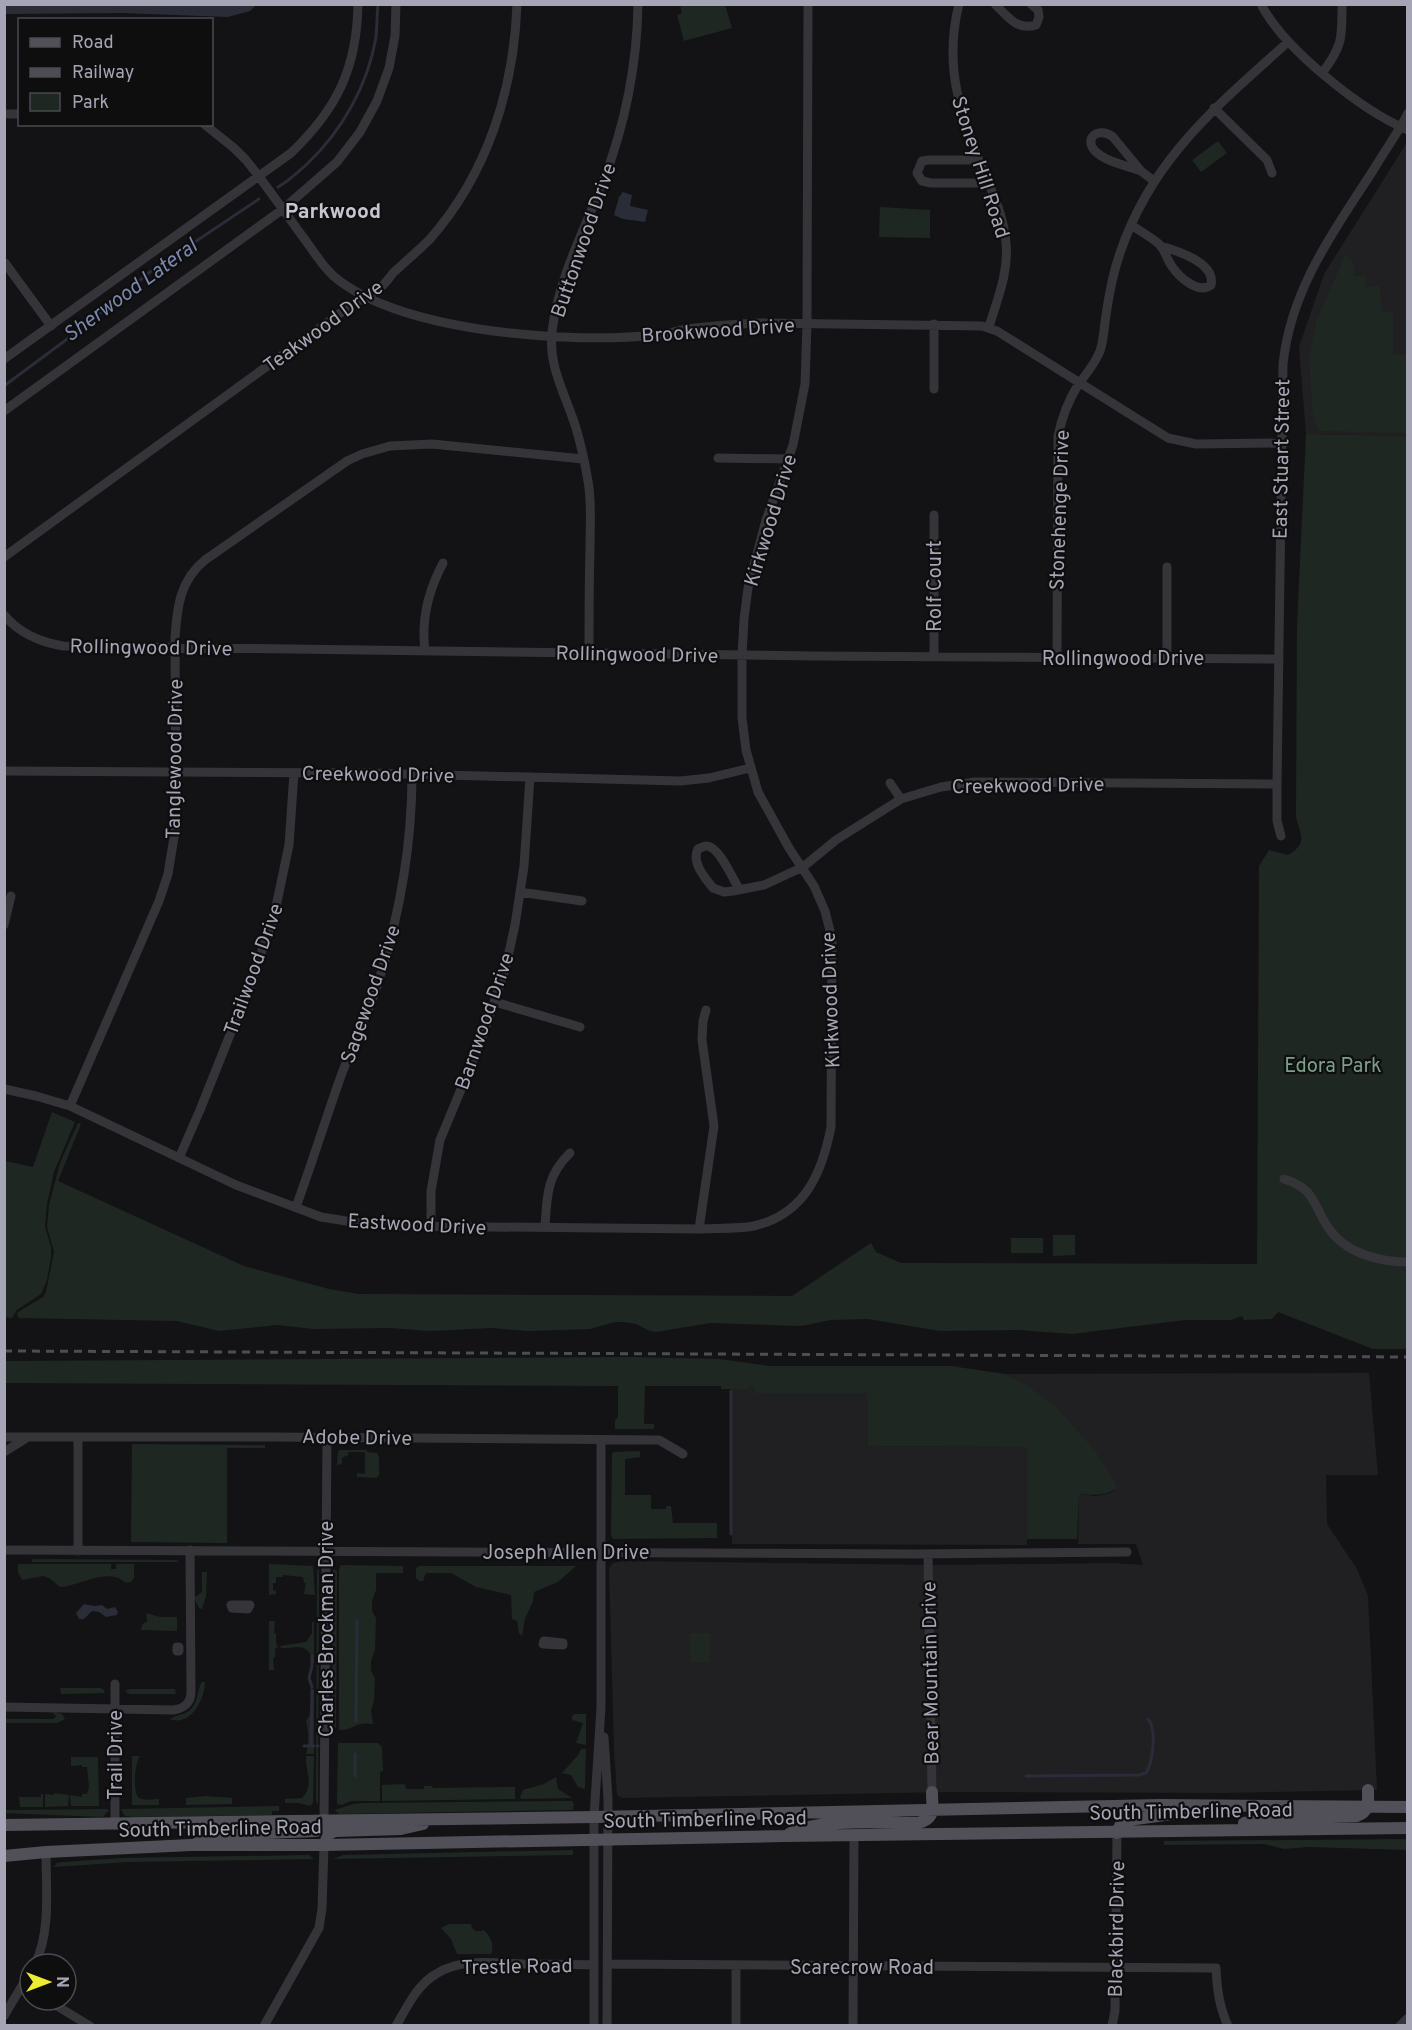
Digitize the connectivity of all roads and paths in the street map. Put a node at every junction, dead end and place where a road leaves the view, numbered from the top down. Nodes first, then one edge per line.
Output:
1 (358, 4) edge
2 (396, 4) edge
3 (517, 4) edge
4 (638, 4) edge
5 (808, 4) edge
6 (959, 4) edge
7 (1031, 4) edge
8 (1261, 4) edge
9 (1342, 4) edge
10 (997, 5) edge
11 (1288, 42) junction
12 (1322, 73) junction
13 (1214, 108) junction
14 (1407, 113) edge
15 (206, 126) edge
16 (1404, 128) edge
17 (979, 160) junction
18 (1141, 171) junction
19 (1272, 173) dead end
20 (258, 175) junction
21 (1154, 181) junction
22 (989, 183) junction
23 (280, 205) junction
24 (1131, 225) junction
25 (1161, 246) junction
26 (5, 263) edge
27 (364, 296) junction
28 (807, 323) junction
29 (934, 324) junction
30 (51, 326) junction
31 (989, 327) junction
32 (552, 336) junction
33 (4, 359) edge
34 (1080, 383) junction
35 (933, 389) dead end
36 (4, 411) edge
37 (1282, 443) junction
38 (718, 458) dead end
39 (583, 459) junction
40 (789, 459) junction
41 (934, 515) dead end
42 (4, 557) edge
43 (443, 563) dead end
44 (1167, 567) dead end
45 (4, 615) edge
46 (175, 648) junction
47 (425, 651) junction
48 (589, 653) junction
49 (742, 655) junction
50 (933, 657) junction
51 (1057, 657) junction
52 (1167, 658) junction
53 (1279, 659) junction
54 (750, 768) junction
55 (4, 771) edge
56 (176, 772) junction
57 (294, 773) junction
58 (412, 774) junction
59 (530, 777) junction
60 (890, 783) dead end
61 (1277, 784) junction
62 (901, 799) junction
63 (1281, 836) dead end
64 (803, 867) junction
65 (740, 889) junction
66 (520, 892) junction
67 (11, 896) dead end
68 (582, 901) dead end
69 (4, 925) edge
70 (495, 1002) junction
71 (706, 1010) dead end
72 (580, 1027) dead end
73 (4, 1089) edge
74 (70, 1106) junction
75 (570, 1153) dead end
76 (179, 1158) junction
77 (1284, 1179) dead end
78 (807, 1191) joint
79 (297, 1207) junction
80 (431, 1227) junction
81 (545, 1227) junction
82 (699, 1229) junction
83 (1407, 1262) edge
84 (4, 1437) edge
85 (28, 1437) junction
86 (78, 1437) junction
87 (327, 1437) junction
88 (601, 1440) junction
89 (4, 1452) edge
90 (683, 1454) dead end
91 (4, 1550) edge
92 (190, 1550) junction
93 (78, 1551) junction
94 (326, 1551) junction
95 (601, 1552) junction
96 (1127, 1552) dead end
97 (928, 1554) junction
98 (115, 1684) dead end
99 (4, 1707) edge
100 (115, 1708) junction
101 (601, 1708) junction
102 (1368, 1790) dead end
103 (932, 1792) joint
104 (1241, 1806) junction
105 (1368, 1806) junction
106 (1407, 1807) edge
107 (932, 1809) junction
108 (594, 1817) junction
109 (608, 1817) junction
110 (442, 1819) junction
111 (324, 1820) junction
112 (4, 1825) edge
113 (115, 1825) junction
114 (1407, 1828) edge
115 (1216, 1829) junction
116 (1117, 1833) junction
117 (785, 1836) junction
118 (854, 1836) junction
119 (594, 1840) junction
120 (608, 1840) junction
121 (191, 1845) junction
122 (324, 1845) junction
123 (46, 1852) junction
124 (4, 1856) edge
125 (40, 1952) edge
126 (608, 1964) junction
127 (593, 1965) junction
128 (736, 1966) junction
129 (853, 1966) junction
130 (1116, 1968) junction
131 (18, 1998) edge
132 (68, 2012) edge
133 (4, 2016) edge
134 (1407, 2018) edge
135 (90, 2025) edge
136 (264, 2025) edge
137 (396, 2025) edge
138 (594, 2025) edge
139 (607, 2025) edge
140 (736, 2025) edge
141 (853, 2025) edge
142 (1112, 2025) edge
143 (1228, 2025) edge
144 (1400, 2025) edge

1 - 20 street
2 - 23 street
3 - 27 street, Teakwood Drive
4 - 32 street, Buttonwood Drive
5 - 28 street, Kirkwood Drive
6 - 17 street, Stoney Hill Road
7 - 10 street
8 - 11 street
9 - 12 street
11 - 12 street
11 - 13 street, Stonehenge Drive
12 - 16 street
13 - 19 street
13 - 21 street, Stonehenge Drive
14 - 16 street, East Stuart Street
15 - 20 street, Brookwood Drive
16 - 37 street, East Stuart Street
17 - 22 street, Stoney Hill Road
17 - 22 street
18 - 18 street
18 - 21 street
20 - 23 street, Brookwood Drive
20 - 30 street
21 - 24 street, Stonehenge Drive
22 - 31 street, Stoney Hill Road
23 - 27 street, Brookwood Drive
23 - 36 street
24 - 25 street
24 - 34 street, Stonehenge Drive
25 - 25 street
26 - 30 street
27 - 32 street, Brookwood Drive
27 - 42 street, Teakwood Drive
28 - 29 street, Brookwood Drive
28 - 32 street, Brookwood Drive
28 - 40 street, Kirkwood Drive
29 - 31 street, Brookwood Drive
29 - 35 street
30 - 33 street
31 - 34 street, Brookwood Drive
32 - 39 street, Buttonwood Drive
34 - 37 street, Brookwood Drive
34 - 51 street, Stonehenge Drive
37 - 53 street, East Stuart Street
38 - 40 street
39 - 46 street, Tanglewood Drive
39 - 48 street, Buttonwood Drive
40 - 49 street, Kirkwood Drive
41 - 50 street, Rolf Court
43 - 47 street
44 - 52 street
45 - 46 street, Rollingwood Drive
46 - 47 street, Rollingwood Drive
46 - 56 street, Tanglewood Drive
47 - 48 street, Rollingwood Drive
48 - 49 street, Rollingwood Drive
49 - 50 street, Rollingwood Drive
49 - 54 street, Kirkwood Drive
50 - 51 street, Rollingwood Drive
51 - 52 street, Rollingwood Drive
52 - 53 street, Rollingwood Drive
53 - 61 street, East Stuart Street
54 - 59 street, Creekwood Drive
54 - 64 street, Kirkwood Drive
55 - 56 street, Creekwood Drive
56 - 57 street, Creekwood Drive
56 - 74 street, Tanglewood Drive
57 - 58 street, Creekwood Drive
57 - 76 street, Trailwood Drive
58 - 59 street, Creekwood Drive
58 - 79 street, Sagewood Drive
59 - 66 street, Barnwood Drive
60 - 62 street
61 - 62 street, Creekwood Drive
61 - 63 street, East Stuart Street
62 - 64 street, Creekwood Drive
64 - 65 street, Creekwood Drive
64 - 78 street, Kirkwood Drive
65 - 65 street, Creekwood Drive
66 - 68 street
66 - 70 street, Barnwood Drive
67 - 69 street
70 - 72 street
70 - 80 street, Barnwood Drive
71 - 82 street
73 - 74 street, Eastwood Drive
74 - 76 street, Eastwood Drive
75 - 81 street
76 - 79 street, Eastwood Drive
77 - 83 street
78 - 82 street, Eastwood Drive
79 - 80 street, Eastwood Drive
80 - 81 street, Eastwood Drive
81 - 82 street, Eastwood Drive
84 - 85 street, Adobe Drive
85 - 86 street, Adobe Drive
85 - 89 street
86 - 87 street, Adobe Drive
86 - 93 street
87 - 88 street, Adobe Drive
87 - 94 street, Charles Brockman Drive
88 - 90 street, Adobe Drive
88 - 95 street
91 - 93 street, Joseph Allen Drive
92 - 93 street, Joseph Allen Drive
92 - 94 street, Joseph Allen Drive
92 - 100 street
94 - 95 street, Joseph Allen Drive
94 - 111 street, Charles Brockman Drive
95 - 97 street, Joseph Allen Drive
95 - 101 street
96 - 97 street, Joseph Allen Drive
97 - 103 street, Bear Mountain Drive
98 - 100 street, Trail Drive
99 - 100 street
100 - 113 street, Trail Drive
101 - 108 street
101 - 109 street
102 - 105 main road
103 - 107 main road
104 - 105 main road, South Timberline Road
104 - 107 main road, South Timberline Road
104 - 116 main road
105 - 106 main road, South Timberline Road
105 - 115 main road
107 - 109 main road, South Timberline Road
107 - 117 main road
108 - 109 main road, South Timberline Road
108 - 110 main road, South Timberline Road
108 - 119 street
109 - 120 street
110 - 111 main road, South Timberline Road
110 - 122 main road
111 - 113 main road, South Timberline Road
111 - 121 main road
112 - 113 main road, South Timberline Road
114 - 115 main road, South Timberline Road
115 - 116 main road, South Timberline Road
116 - 118 main road, South Timberline Road
116 - 130 street, Blackbird Drive
117 - 118 main road, South Timberline Road
117 - 120 main road, South Timberline Road
118 - 129 street
119 - 120 main road, South Timberline Road
119 - 122 main road, South Timberline Road
119 - 127 street
120 - 126 street
121 - 122 main road, South Timberline Road
121 - 123 main road, South Timberline Road
122 - 136 street
123 - 124 main road, South Timberline Road
123 - 125 street
126 - 128 street, Scarecrow Road
126 - 139 street
127 - 137 street, Trestle Road
127 - 138 street
128 - 129 street, Scarecrow Road
128 - 140 street
129 - 130 street, Scarecrow Road
129 - 141 street
130 - 142 street, Blackbird Drive
130 - 143 street, Scarecrow Road
131 - 133 street
132 - 135 street
134 - 144 street

